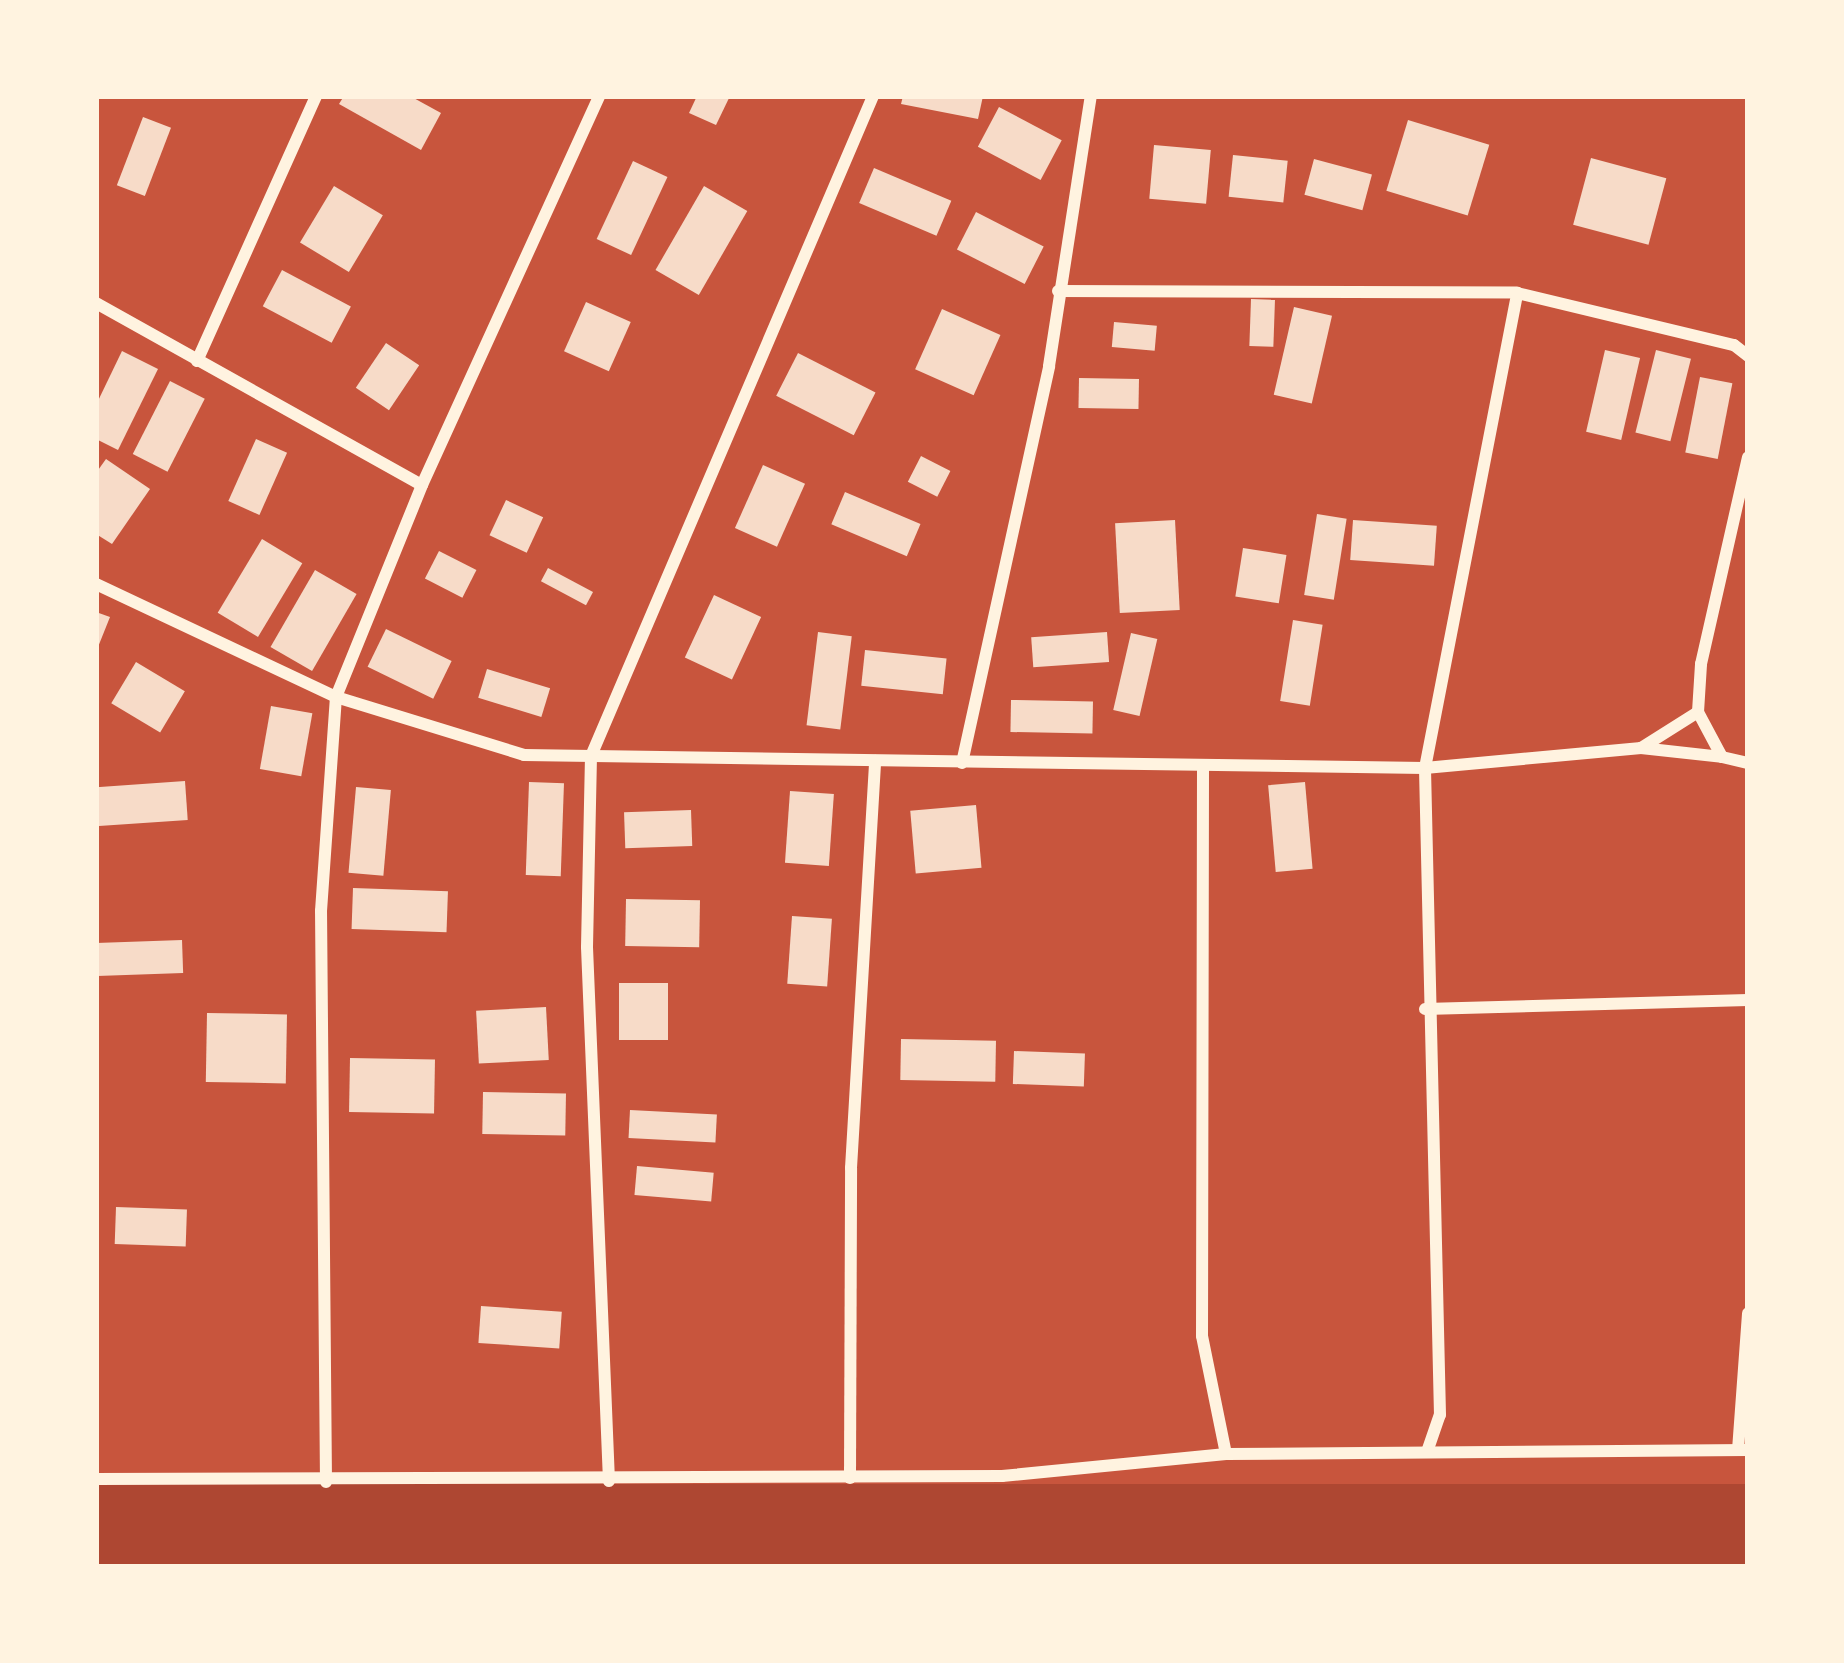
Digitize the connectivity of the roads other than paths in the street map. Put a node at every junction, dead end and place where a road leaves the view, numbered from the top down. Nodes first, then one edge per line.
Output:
1 (316, 96) edge
2 (599, 96) edge
3 (873, 96) edge
4 (1091, 96) edge
5 (1058, 291) junction
6 (1516, 293) junction
7 (96, 303) edge
8 (1748, 356) edge
9 (197, 361) junction
10 (1748, 457) edge
11 (422, 485) junction
12 (96, 584) edge
13 (336, 697) junction
14 (1698, 712) junction
15 (1641, 748) junction
16 (591, 756) junction
17 (1722, 757) junction
18 (875, 760) junction
19 (962, 763) junction
20 (1748, 763) edge
21 (1425, 768) junction
22 (1203, 769) junction
23 (1748, 1000) edge
24 (1425, 1009) junction
25 (1748, 1313) edge
26 (1428, 1449) junction
27 (1743, 1450) edge
28 (1226, 1454) junction
29 (850, 1478) junction
30 (96, 1479) edge
31 (609, 1481) junction
32 (326, 1482) junction

1 - 9 street
2 - 11 street
3 - 16 street
4 - 5 street
5 - 6 street
5 - 19 street
6 - 8 street
6 - 21 street
7 - 9 street
9 - 11 street
10 - 14 street
11 - 13 street
12 - 13 street
13 - 16 street
13 - 32 street
14 - 15 street
14 - 17 street
15 - 17 street
15 - 21 street
16 - 18 street
16 - 31 street
17 - 20 street
18 - 19 street
18 - 29 street
19 - 22 street
21 - 22 street
21 - 24 street
22 - 28 street
23 - 24 street
24 - 26 street
25 - 27 street
26 - 27 street
26 - 28 street
28 - 29 street
29 - 31 street
30 - 32 street
31 - 32 street

